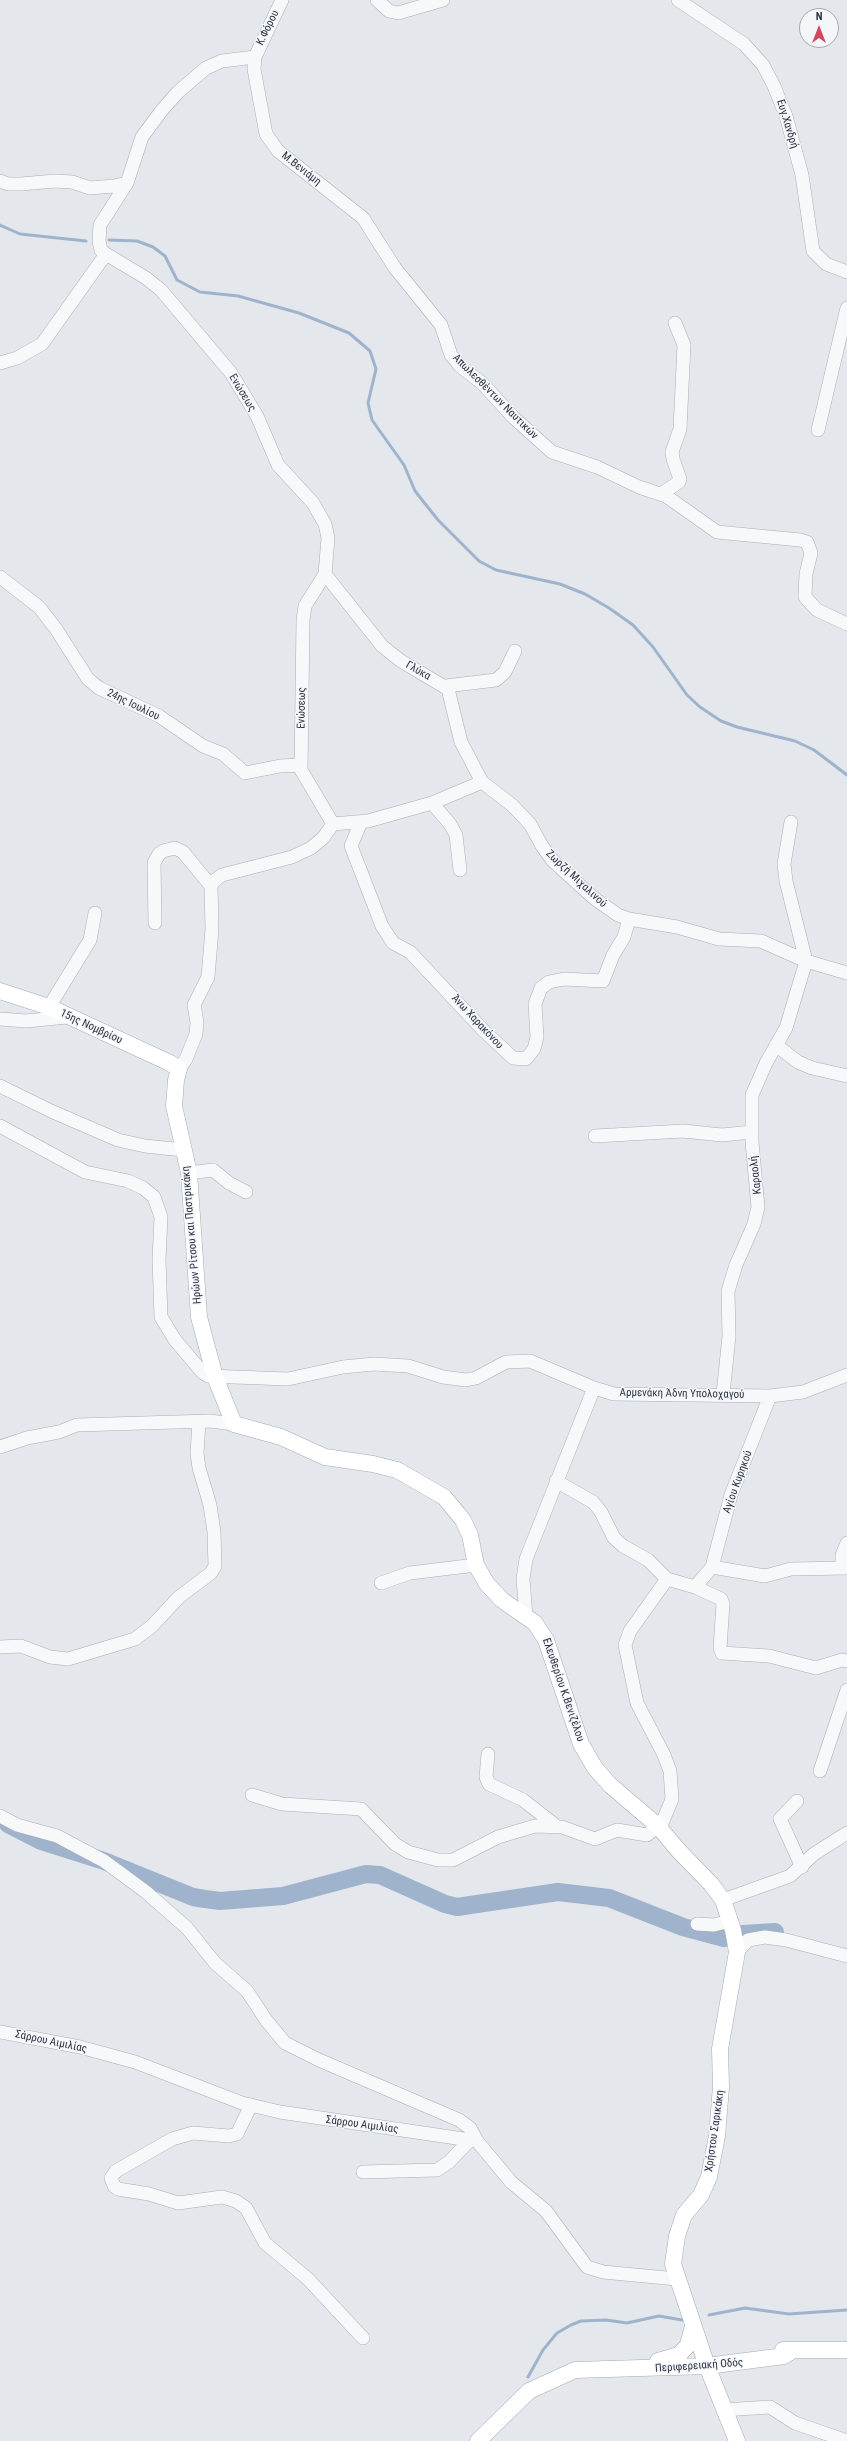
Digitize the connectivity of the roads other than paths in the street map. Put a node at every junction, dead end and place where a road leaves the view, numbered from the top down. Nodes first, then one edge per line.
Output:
1 (282, 0) edge
2 (377, 0) edge
3 (443, 0) edge
4 (678, 0) edge
5 (255, 57) junction
6 (0, 181) edge
7 (127, 183) junction
8 (346, 205) joint
9 (106, 254) junction
10 (847, 272) edge
11 (847, 308) edge
12 (675, 323) dead end
13 (0, 362) edge
14 (818, 430) dead end
15 (661, 494) junction
16 (326, 574) junction
17 (0, 577) edge
18 (847, 624) edge
19 (515, 651) dead end
20 (446, 686) junction
21 (301, 765) junction
22 (482, 782) junction
23 (432, 803) junction
24 (361, 822) junction
25 (791, 822) dead end
26 (333, 824) junction
27 (460, 870) dead end
28 (211, 886) junction
29 (95, 913) dead end
30 (629, 919) junction
31 (155, 923) dead end
32 (806, 961) junction
33 (847, 973) edge
34 (0, 991) edge
35 (49, 1007) junction
36 (67, 1017) junction
37 (0, 1019) edge
38 (776, 1046) junction
39 (179, 1069) junction
40 (847, 1076) edge
41 (0, 1086) edge
42 (0, 1126) edge
43 (752, 1132) junction
44 (594, 1136) dead end
45 (183, 1150) junction
46 (189, 1173) junction
47 (246, 1192) dead end
48 (847, 1375) edge
49 (215, 1377) junction
50 (594, 1388) junction
51 (723, 1394) junction
52 (770, 1396) junction
53 (199, 1422) junction
54 (234, 1424) junction
55 (0, 1448) edge
56 (556, 1481) junction
57 (847, 1543) edge
58 (476, 1565) junction
59 (712, 1567) junction
60 (845, 1568) edge
61 (667, 1580) junction
62 (381, 1583) dead end
63 (695, 1587) junction
64 (526, 1616) junction
65 (0, 1647) edge
66 (847, 1661) edge
67 (847, 1690) edge
68 (488, 1754) dead end
69 (820, 1771) dead end
70 (252, 1795) dead end
71 (797, 1801) dead end
72 (0, 1816) edge
73 (555, 1825) junction
74 (659, 1827) junction
75 (847, 1833) edge
76 (802, 1867) junction
77 (723, 1900) junction
78 (697, 1924) dead end
79 (734, 1937) junction
80 (847, 1956) edge
81 (0, 2032) edge
82 (251, 2105) junction
83 (474, 2140) junction
84 (363, 2172) dead end
85 (677, 2279) junction
86 (693, 2326) junction
87 (363, 2338) dead end
88 (847, 2350) edge
89 (792, 2351) junction
90 (658, 2361) junction
91 (747, 2362) junction
92 (706, 2363) junction
93 (605, 2368) junction
94 (717, 2393) junction
95 (723, 2410) junction
96 (478, 2441) edge
97 (737, 2441) edge
98 (847, 2441) edge

1 - 5 street, Κ.Φόρου
2 - 3 street
4 - 10 street, Ευγ.Χανδρή
5 - 7 street
5 - 8 street, Μ.Βενιάμη
6 - 7 street
7 - 9 street
8 - 15 street, Απωλεσθέντων Ναυτικών
9 - 13 street
9 - 16 street, Ενώσεως
11 - 14 street
12 - 15 street
15 - 18 street, Απωλεσθέντων Ναυτικών
16 - 20 street, Γλύκα
16 - 21 street, Ενώσεως
17 - 21 street, 24ης Ιουλίου
19 - 20 street
20 - 22 street
21 - 26 street, Ενώσεως
22 - 23 street
22 - 30 street, Ζωρζή Μιχαλινού
23 - 24 street
23 - 27 street
24 - 26 street
24 - 30 street, Άνω Χαρακόνου
25 - 32 street
26 - 28 street
28 - 31 street
28 - 39 street
29 - 35 street
30 - 32 street, Ζωρζή Μιχαλινού
32 - 33 street, Ζωρζή Μιχαλινού
32 - 38 street, Καραολή
34 - 35 main road, 15ης Νομβρίου
35 - 36 main road, 15ης Νομβρίου
36 - 37 street
36 - 39 main road, 15ης Νομβρίου
38 - 40 street
38 - 43 street, Καραολή
39 - 45 main road, Ηρώων Ρίτσου και Παστρικάκη
41 - 45 street
42 - 49 street
43 - 44 street
43 - 51 street, Καραολή
45 - 46 main road, Ηρώων Ρίτσου και Παστρικάκη
46 - 47 street
46 - 49 main road, Ηρώων Ρίτσου και Παστρικάκη
48 - 52 street, Αρμενάκη Άδνη Υπολοχαγού
49 - 50 street, Αρμενάκη Άδνη Υπολοχαγού
49 - 54 main road
50 - 51 street, Αρμενάκη Άδνη Υπολοχαγού
50 - 56 street
51 - 52 street, Αρμενάκη Άδνη Υπολοχαγού
52 - 59 street, Αγίου Κυρηκού
53 - 54 street
53 - 55 street
53 - 65 street
54 - 58 main road, Ελευθερίου Κ.Βενιζέλου
56 - 61 street
56 - 64 street
57 - 60 street
58 - 62 street
58 - 64 main road, Ελευθερίου Κ.Βενιζέλου
59 - 60 street
59 - 63 street, Αγίου Κυρηκού
61 - 63 street
61 - 74 street
63 - 66 street
64 - 74 main road, Ελευθερίου Κ.Βενιζέλου
67 - 69 street
68 - 73 street
70 - 73 street
71 - 76 street
72 - 83 street
73 - 74 street
74 - 77 main road, Ελευθερίου Κ.Βενιζέλου
75 - 76 street
76 - 77 street
77 - 79 main road, Χρήστου Σαρικάκη
78 - 79 street
79 - 80 street
79 - 85 main road, Χρήστου Σαρικάκη
81 - 82 street, Σάρρου Αιμιλίας
82 - 83 street, Σάρρου Αιμιλίας
82 - 87 street
83 - 84 street
83 - 85 street
85 - 86 main road, Χρήστου Σαρικάκη
86 - 90 main road
86 - 92 main road, Χρήστου Σαρικάκη
88 - 89 main road, Περιφερειακή Οδός
89 - 91 main road, Περιφερειακή Οδός
89 - 92 main road, Περιφερειακή Οδός
90 - 92 main road, Περιφερειακή Οδός
90 - 93 main road, Περιφερειακή Οδός
91 - 92 main road, Περιφερειακή Οδός
91 - 94 main road
92 - 93 main road, Περιφερειακή Οδός
92 - 94 main road, Χρήστου Σαρικάκη
93 - 96 main road, Περιφερειακή Οδός
94 - 95 main road, Χρήστου Σαρικάκη
95 - 97 main road, Χρήστου Σαρικάκη
95 - 98 street

